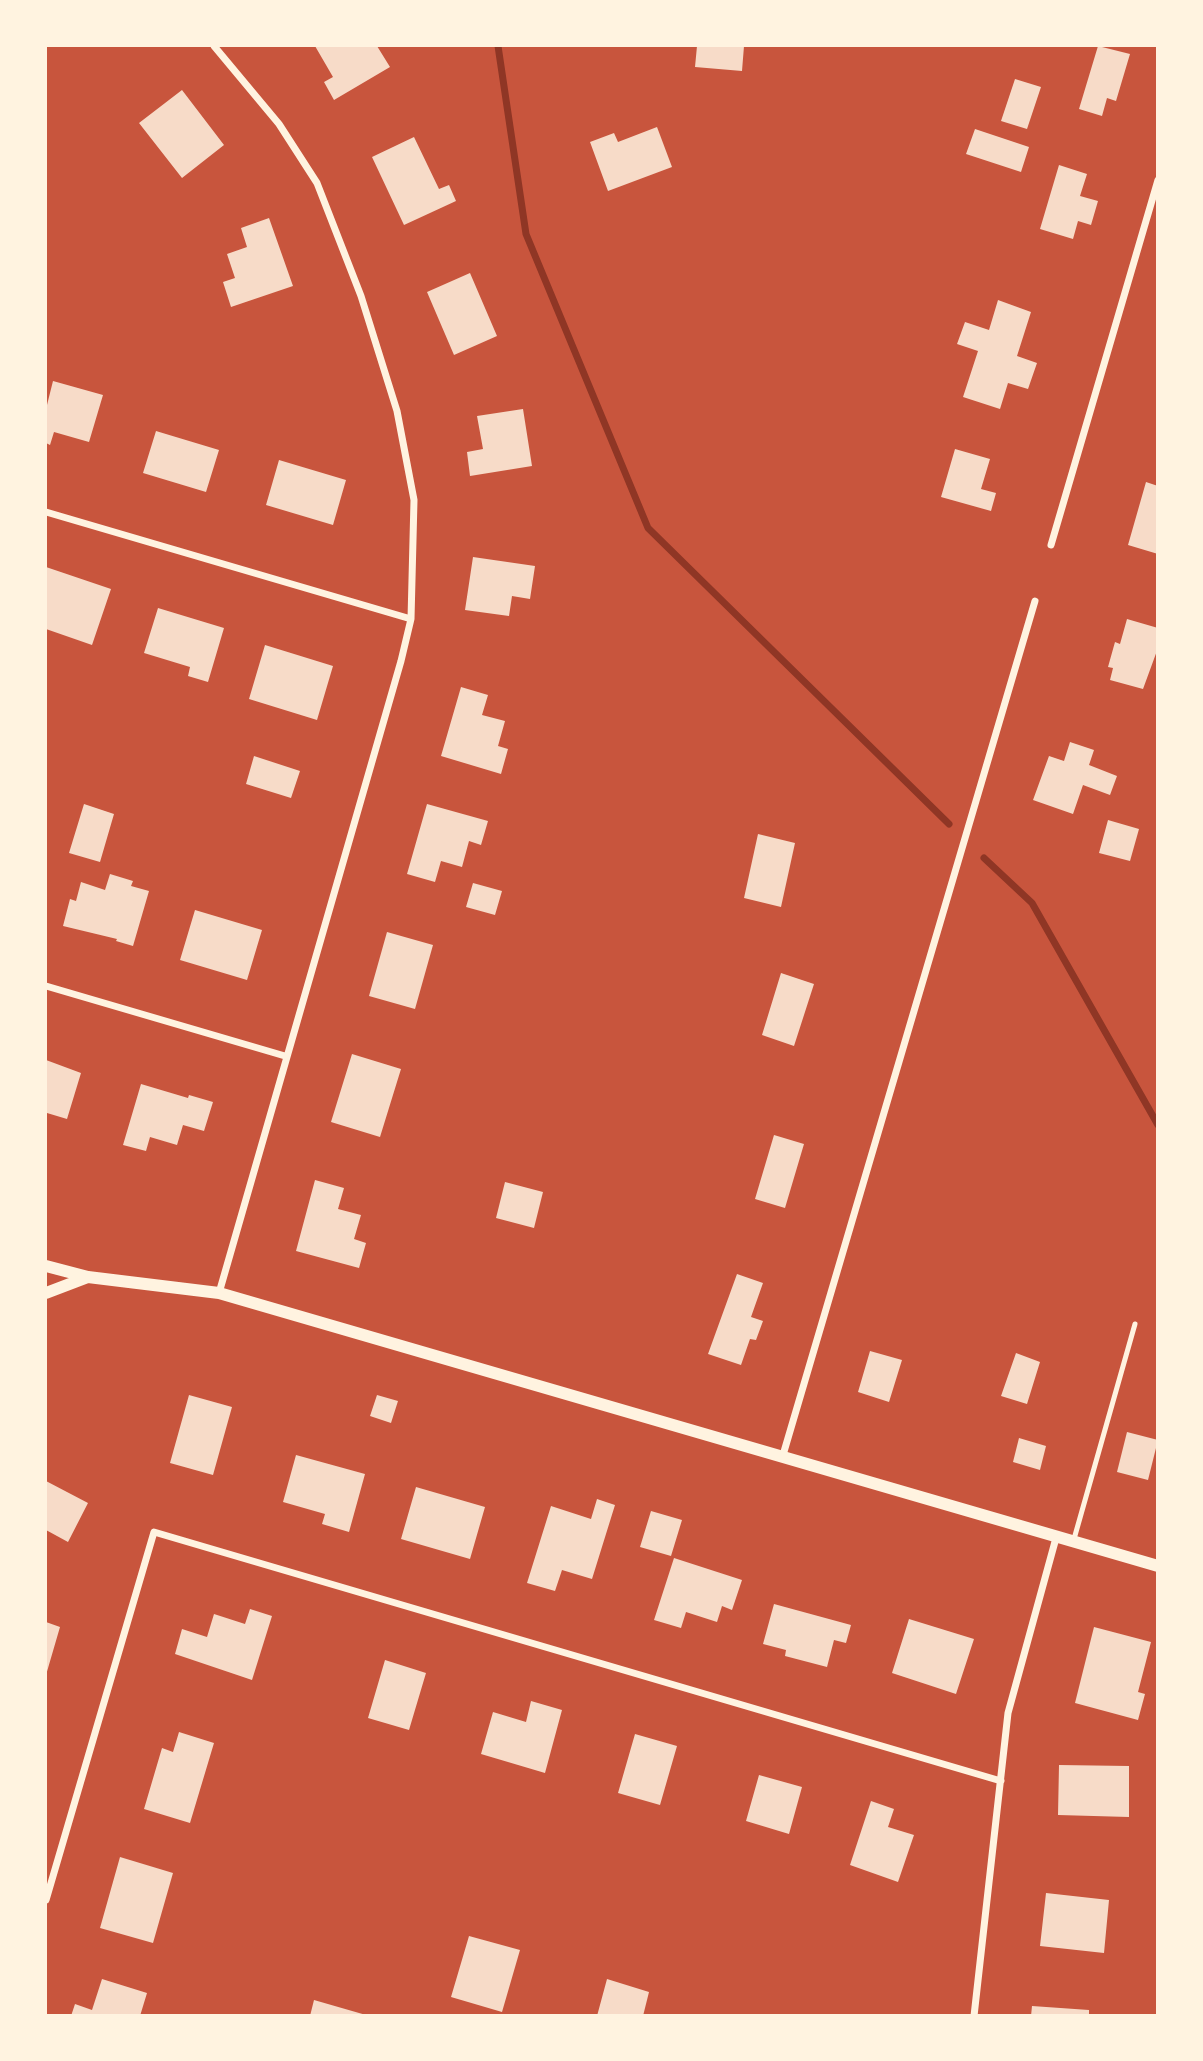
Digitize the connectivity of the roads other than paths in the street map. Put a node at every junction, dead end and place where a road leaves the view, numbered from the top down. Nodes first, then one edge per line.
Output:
1 (214, 46) edge
2 (1157, 180) edge
3 (46, 512) edge
4 (1051, 545) dead end
5 (1035, 601) dead end
6 (411, 619) junction
7 (46, 986) edge
8 (285, 1056) junction
9 (46, 1266) edge
10 (88, 1277) junction
11 (46, 1293) edge
12 (219, 1293) junction
13 (1135, 1324) dead end
14 (783, 1455) junction
15 (1056, 1538) junction
16 (1073, 1542) junction
17 (1157, 1566) edge
18 (1001, 1781) junction
19 (46, 1900) edge
20 (974, 2015) edge

1 - 6 street
2 - 4 street
3 - 6 street
5 - 14 street
6 - 8 street
7 - 8 street
8 - 12 street
9 - 10 street
10 - 11 street
10 - 12 street
12 - 14 street
13 - 16 lane
14 - 15 street
15 - 16 street
15 - 18 street
16 - 17 street
18 - 19 street
18 - 20 street

